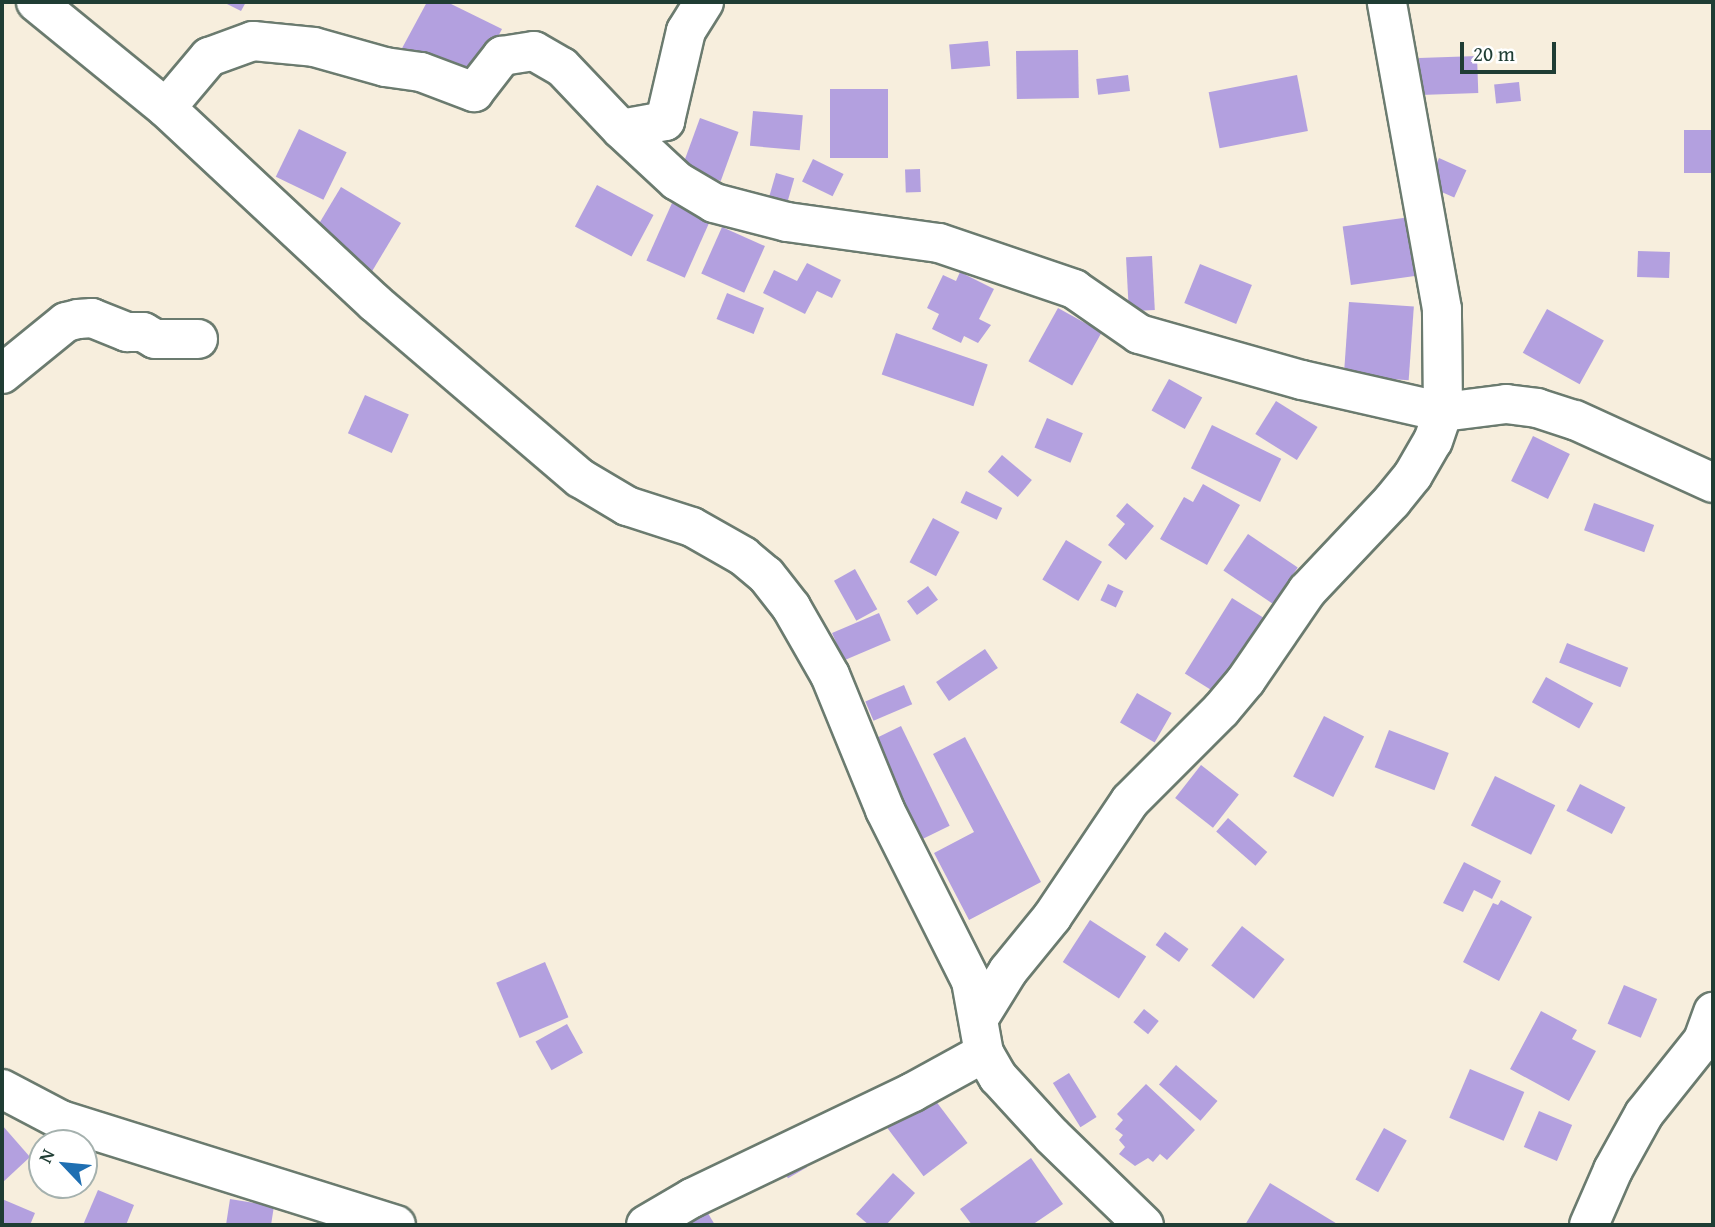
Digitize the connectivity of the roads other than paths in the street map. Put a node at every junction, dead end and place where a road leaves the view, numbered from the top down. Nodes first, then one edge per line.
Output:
1 (36, 2) edge
2 (704, 2) edge
3 (1388, 2) edge
4 (166, 108) junction
5 (621, 129) junction
6 (198, 339) dead end
7 (2, 373) edge
8 (1443, 412) junction
9 (1713, 482) edge
10 (1713, 1012) edge
11 (981, 1035) junction
12 (2, 1089) edge
13 (300, 1211) edge
14 (396, 1225) edge
15 (646, 1225) edge
16 (1144, 1225) edge
17 (1589, 1225) edge

1 - 4 street
2 - 5 street
3 - 8 street
4 - 5 street
4 - 11 street
5 - 8 street
6 - 7 street
8 - 9 street
8 - 11 street
10 - 17 street
11 - 15 street
11 - 16 street
12 - 13 street
13 - 14 street

